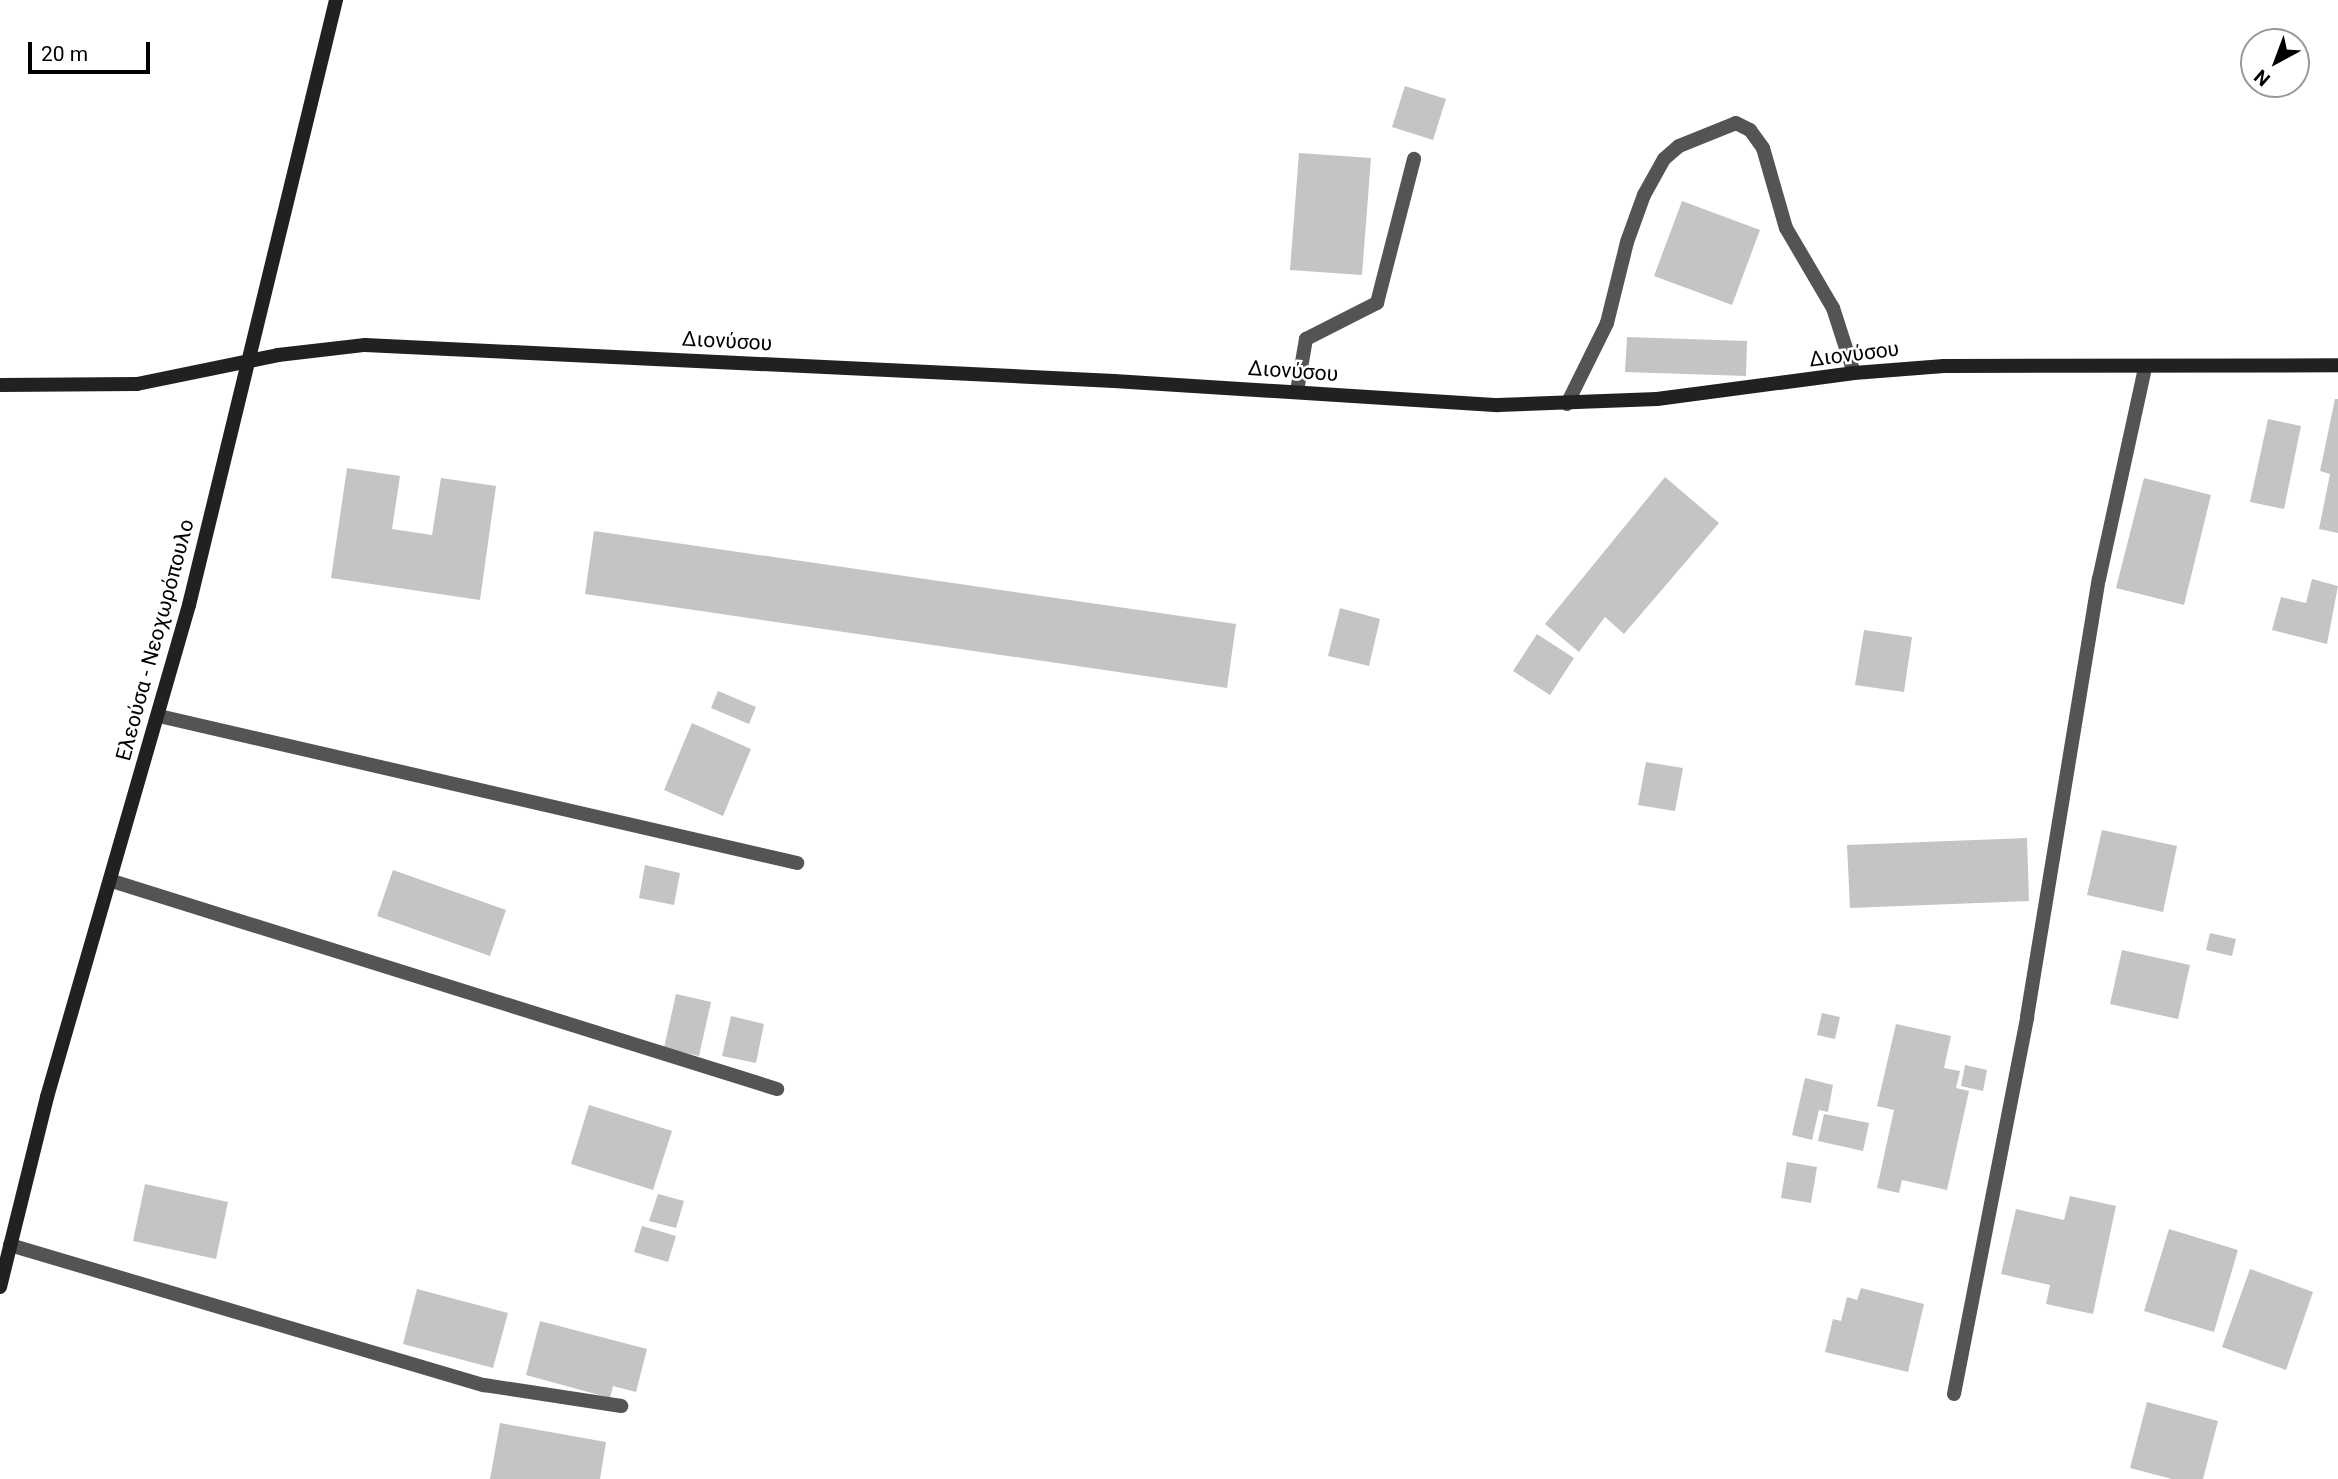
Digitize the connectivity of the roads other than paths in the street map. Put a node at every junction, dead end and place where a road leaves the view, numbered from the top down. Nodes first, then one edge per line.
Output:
1 (336, 0) edge
2 (1415, 159) dead end
3 (245, 361) junction
4 (2338, 365) edge
5 (2145, 369) junction
6 (1854, 373) junction
7 (0, 385) edge
8 (1297, 391) junction
9 (1567, 404) junction
10 (159, 716) junction
11 (797, 863) dead end
12 (112, 881) junction
13 (777, 1089) dead end
14 (10, 1245) junction
15 (0, 1287) edge
16 (1954, 1394) dead end
17 (621, 1406) dead end

1 - 3 street, Ελεούσα - Νεοχωρόπουλο
2 - 8 street
3 - 7 street, Διονύσου
3 - 8 street, Διονύσου
3 - 10 street, Ελεούσα - Νεοχωρόπουλο
4 - 5 street, Διονύσου
5 - 6 street, Διονύσου
5 - 16 street
6 - 9 street, Διονύσου
6 - 9 street
8 - 9 street, Διονύσου
10 - 11 street
10 - 12 street, Ελεούσα - Νεοχωρόπουλο
12 - 13 street
12 - 14 street, Ελεούσα - Νεοχωρόπουλο
14 - 15 street, Ελεούσα - Νεοχωρόπουλο
14 - 17 street

